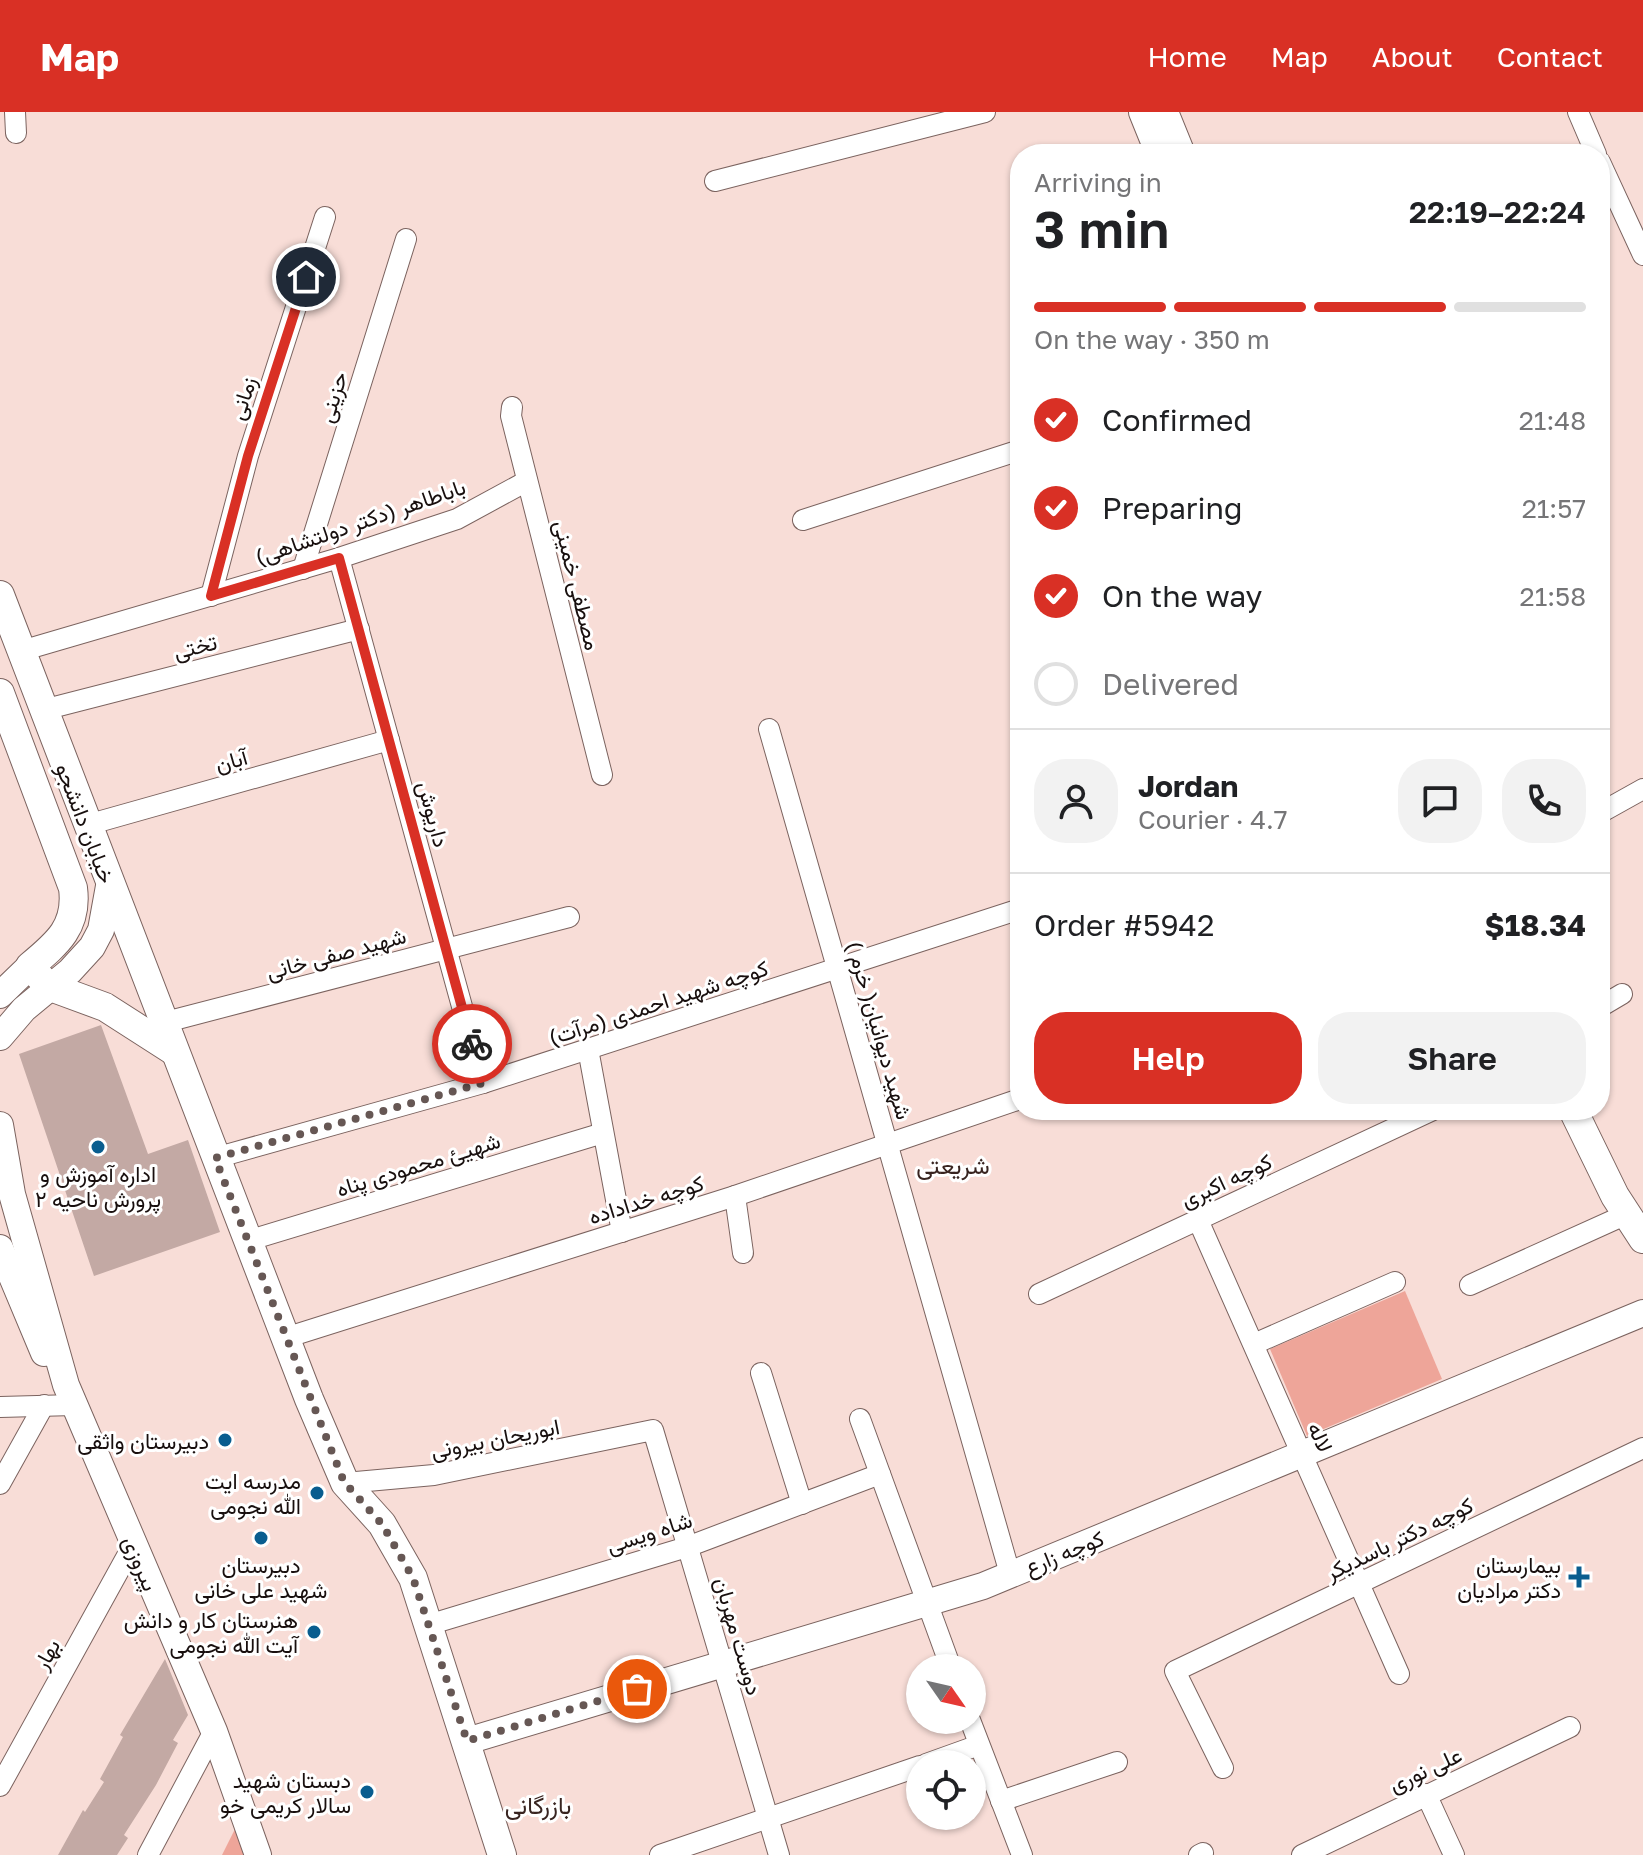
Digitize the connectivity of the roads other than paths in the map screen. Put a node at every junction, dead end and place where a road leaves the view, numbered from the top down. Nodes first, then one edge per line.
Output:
1 (15, 112) edge
2 (985, 112) edge
3 (1143, 112) edge
4 (1164, 112) edge
5 (1578, 112) edge
6 (16, 133) dead end
7 (1156, 144) edge
8 (1177, 144) edge
9 (1592, 144) edge
10 (715, 181) dead end
11 (1610, 184) edge
12 (325, 217) dead end
13 (406, 239) dead end
14 (1643, 255) edge
15 (512, 407) dead end
16 (1010, 453) edge
17 (527, 481) junction
18 (803, 520) dead end
19 (339, 558) junction
20 (303, 569) junction
21 (0, 595) edge
22 (211, 596) junction
23 (359, 629) junction
24 (21, 651) junction
25 (0, 693) edge
26 (43, 710) junction
27 (769, 729) dead end
28 (389, 740) junction
29 (602, 775) dead end
30 (1643, 789) edge
31 (1610, 807) edge
32 (87, 825) junction
33 (109, 886) junction
34 (1010, 912) edge
35 (569, 917) dead end
36 (446, 949) junction
37 (838, 970) junction
38 (39, 976) junction
39 (1622, 994) dead end
40 (0, 995) edge
41 (1610, 1001) edge
42 (162, 1023) junction
43 (0, 1037) edge
44 (588, 1049) junction
45 (172, 1050) junction
46 (483, 1083) junction
47 (1010, 1102) edge
48 (1412, 1120) edge
49 (1578, 1120) edge
50 (0, 1125) edge
51 (603, 1133) junction
52 (887, 1143) junction
53 (215, 1158) junction
54 (735, 1196) junction
55 (1627, 1214) junction
56 (1198, 1220) junction
57 (622, 1232) junction
58 (1643, 1239) edge
59 (247, 1241) junction
60 (0, 1248) edge
61 (743, 1253) dead end
62 (1395, 1282) dead end
63 (1470, 1285) dead end
64 (1039, 1294) dead end
65 (1643, 1313) edge
66 (285, 1338) junction
67 (1254, 1344) junction
68 (761, 1373) dead end
69 (70, 1395) junction
70 (44, 1405) junction
71 (0, 1407) edge
72 (860, 1419) dead end
73 (653, 1430) joint
74 (1643, 1448) edge
75 (1302, 1453) junction
76 (880, 1474) junction
77 (345, 1483) junction
78 (0, 1484) edge
79 (802, 1504) junction
80 (133, 1545) junction
81 (687, 1547) junction
82 (1010, 1574) junction
83 (1359, 1583) junction
84 (927, 1602) junction
85 (428, 1625) junction
86 (946, 1654) edge
87 (722, 1662) junction
88 (1399, 1674) dead end
89 (1570, 1727) dead end
90 (214, 1731) junction
91 (975, 1734) edge
92 (467, 1741) junction
93 (979, 1745) junction
94 (965, 1750) edge
95 (1117, 1762) dead end
96 (1223, 1768) dead end
97 (906, 1771) edge
98 (0, 1786) edge
99 (1426, 1794) junction
100 (1001, 1801) junction
101 (768, 1820) junction
102 (148, 1855) edge
103 (258, 1855) edge
104 (502, 1855) edge
105 (660, 1855) edge
106 (779, 1855) edge
107 (1022, 1855) edge
108 (1302, 1855) edge
109 (1454, 1855) edge

1 - 6 street
2 - 10 street
3 - 7 main road
4 - 8 main road
5 - 9 street
11 - 14 street
12 - 22 street, زمانی
13 - 20 street, حزینی
15 - 17 street, مصطفی خمینی
16 - 18 street
17 - 19 street, باباطاهر (دکتر دولتشاهی)
17 - 29 street, مصطفی خمینی
19 - 20 street, باباطاهر (دکتر دولتشاهی)
19 - 23 street, داریوش
20 - 22 street, باباطاهر (دکتر دولتشاهی)
21 - 24 main road, خیابان دانشجو
22 - 24 street, باباطاهر (دکتر دولتشاهی)
23 - 26 street, تختی
23 - 28 street, داریوش
24 - 26 main road, خیابان دانشجو
25 - 38 main road, خیابان دانشجو
26 - 32 main road, خیابان دانشجو
27 - 37 street, شهید دیوانیان( خرم )
28 - 32 street, آبان
28 - 36 street, داریوش
30 - 31 street
32 - 33 main road, خیابان دانشجو
33 - 38 street
33 - 42 main road, خیابان دانشجو
34 - 37 street, کوچه شهید احمدی (مرآت)
35 - 36 street, شهید صفی خانی
36 - 42 street, شهید صفی خانی
36 - 46 street, داریوش
37 - 44 street, کوچه شهید احمدی (مرآت)
37 - 52 street, شهید دیوانیان( خرم )
38 - 40 street
38 - 43 street
38 - 45 main road
39 - 41 street
42 - 45 main road, خیابان دانشجو
44 - 46 street, کوچه شهید احمدی (مرآت)
44 - 51 street
45 - 53 main road, خیابان دانشجو
46 - 53 street, کوچه شهید احمدی (مرآت)
47 - 52 street, کوچه خداداده
48 - 56 street, کوچه اکبری
49 - 55 main road
50 - 69 street
51 - 57 street
51 - 59 street, شهیئ محمودی پناه
52 - 54 street, کوچه خداداده
52 - 82 street, شهید دیوانیان( خرم )
53 - 59 main road, خیابان دانشجو
54 - 57 street, کوچه خداداده
54 - 61 street
55 - 58 main road
55 - 63 street
56 - 64 street, کوچه اکبری
56 - 67 street, لاله
57 - 66 street, کوچه خداداده
59 - 66 main road, خیابان دانشجو
60 - 69 street
62 - 67 street
65 - 75 street, کوچه زارع
66 - 77 main road, خیابان دانشجو
67 - 75 street, لاله
68 - 79 street
69 - 70 street
69 - 80 street, پیروزی
70 - 71 street
70 - 78 street
72 - 76 street
73 - 77 street, ابوریحان بیرونی
73 - 81 street, دوست مهربان
74 - 83 street, کوچه دکتر باسدیکر
75 - 82 street, کوچه زارع
75 - 83 street, لاله
76 - 79 street, شاه ویسی
76 - 84 street
77 - 85 main road, خیابان دانشجو
79 - 81 street, شاه ویسی
80 - 90 street, پیروزی
80 - 98 street, بهار
81 - 85 street, شاه ویسی
81 - 87 street, دوست مهربان
82 - 84 street, کوچه زارع
83 - 88 street, لاله
83 - 96 street, کوچه دکتر باسدیکر
84 - 86 street
84 - 87 street, کوچه زارع
85 - 92 main road, خیابان دانشجو
87 - 92 street, کوچه زارع
87 - 101 street, دوست مهربان
89 - 99 street, علی نوری
90 - 102 street
90 - 103 street, پیروزی
91 - 93 street
92 - 104 main road, خیابان دانشجو
93 - 94 street
93 - 100 street
95 - 100 street
97 - 101 street
99 - 108 street, علی نوری
99 - 109 street
100 - 107 street
101 - 105 street
101 - 106 street, دوست مهربان

